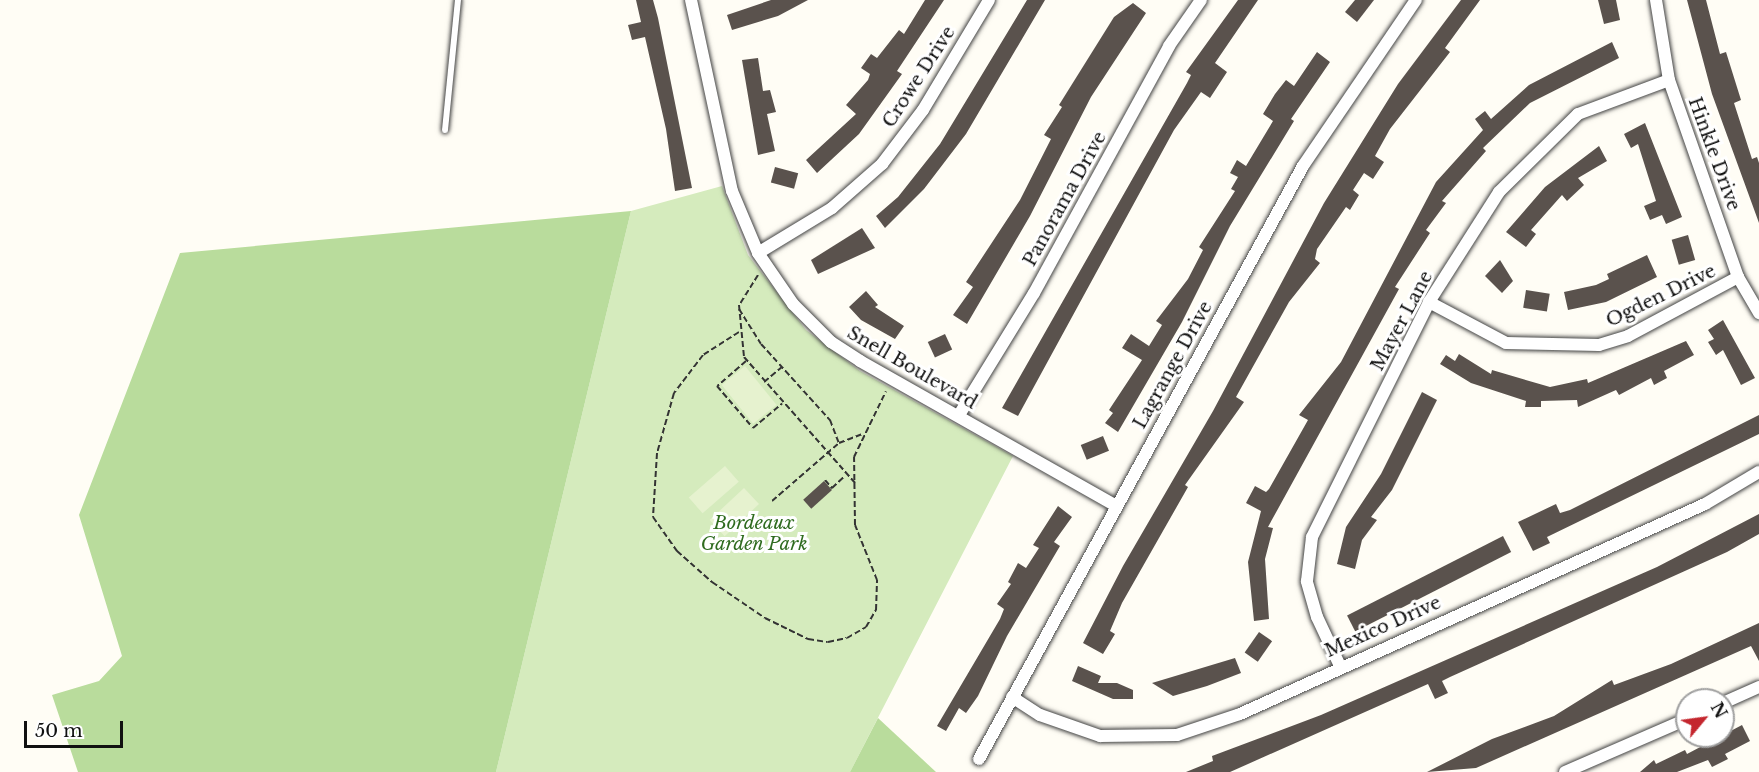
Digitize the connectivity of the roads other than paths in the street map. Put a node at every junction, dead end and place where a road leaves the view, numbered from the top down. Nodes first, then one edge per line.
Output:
1 (458, 0) edge
2 (691, 0) edge
3 (989, 0) edge
4 (1201, 0) edge
5 (1416, 0) edge
6 (1656, 0) edge
7 (1669, 80) junction
8 (445, 130) dead end
9 (758, 253) junction
10 (1738, 277) junction
11 (1429, 302) junction
12 (1759, 313) edge
13 (959, 415) junction
14 (1759, 472) edge
15 (1116, 506) junction
16 (1340, 666) junction
17 (1759, 687) edge
18 (1012, 697) junction
19 (1735, 698) edge
20 (1675, 724) edge
21 (979, 759) dead end
22 (1565, 772) edge

1 - 8 lane
2 - 9 street, Snell Boulevard
3 - 9 street, Crowe Drive
4 - 13 street, Panorama Drive
5 - 15 street, Lagrange Drive
6 - 7 street, Hinkle Drive
7 - 10 street, Hinkle Drive
7 - 11 street, Mayer Lane
9 - 13 street, Snell Boulevard
10 - 11 street, Ogden Drive
10 - 12 street, Hinkle Drive
11 - 16 street, Mayer Lane
13 - 15 street, Snell Boulevard
14 - 16 street, Mexico Drive
15 - 18 street, Lagrange Drive
16 - 18 street, Mexico Drive
17 - 19 street
18 - 21 street, Lagrange Drive
20 - 22 street

